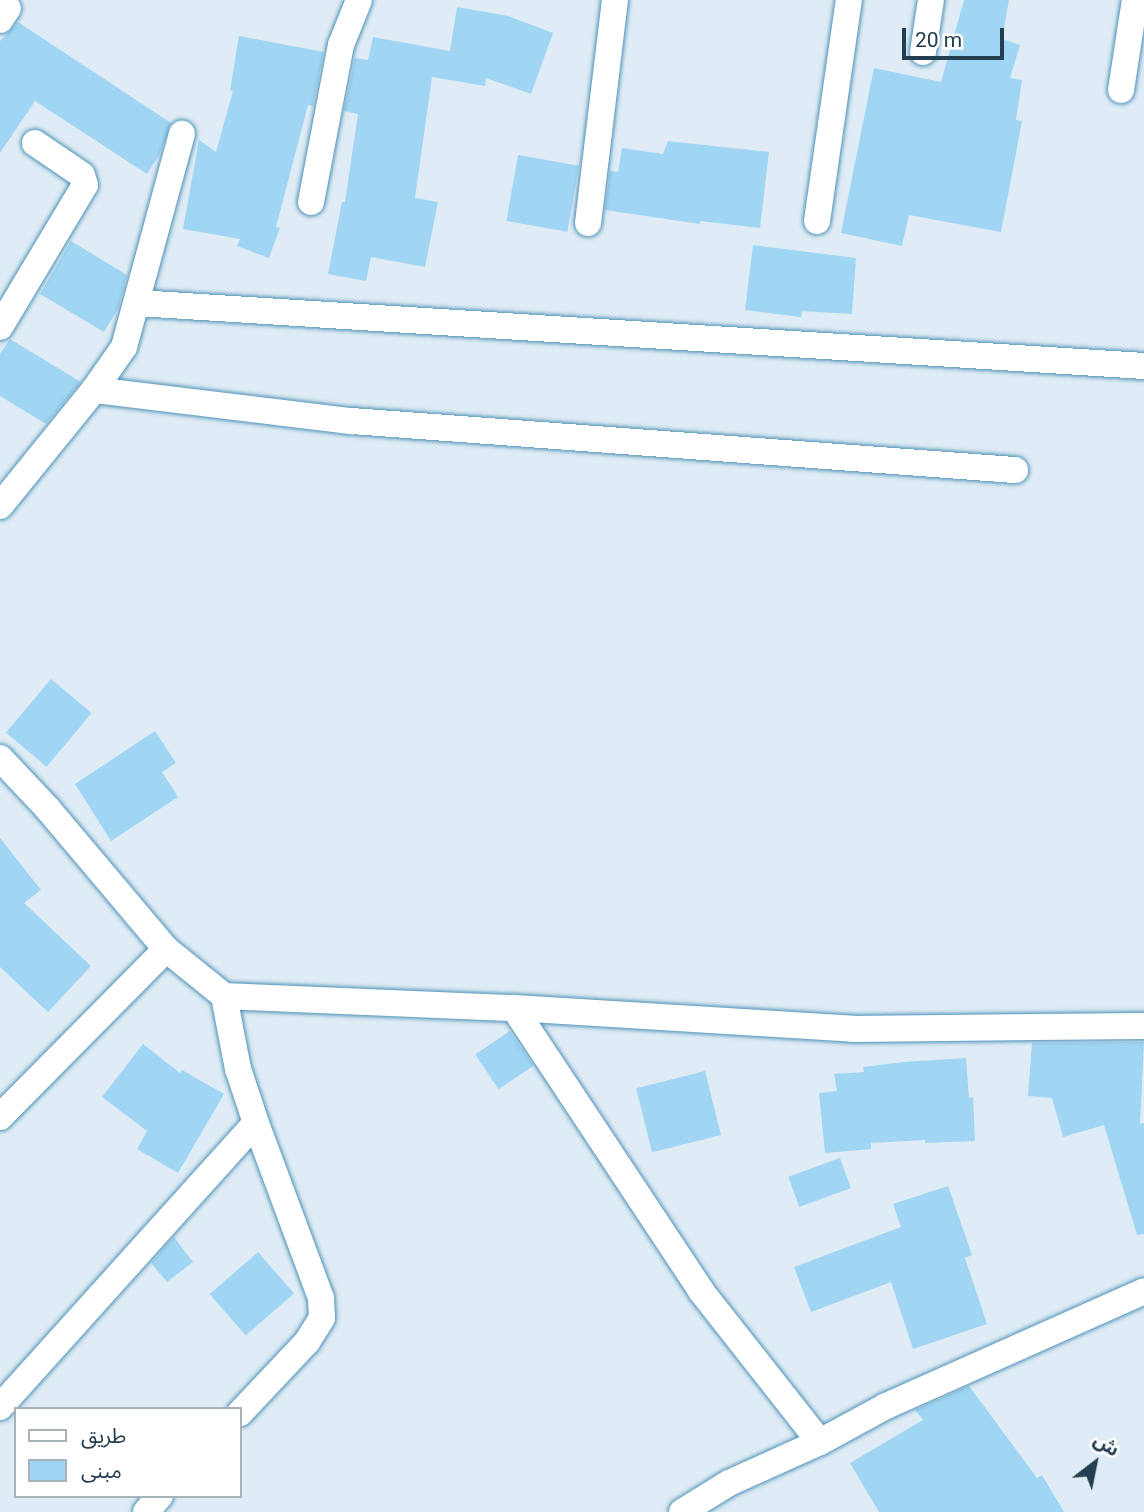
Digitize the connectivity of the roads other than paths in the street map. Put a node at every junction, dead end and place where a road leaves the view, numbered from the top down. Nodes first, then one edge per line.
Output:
1 (359, 0) edge
2 (615, 0) edge
3 (849, 0) edge
4 (931, 0) edge
5 (1135, 0) edge
6 (923, 52) dead end
7 (1121, 90) dead end
8 (182, 134) dead end
9 (34, 143) dead end
10 (311, 202) dead end
11 (817, 221) dead end
12 (588, 223) dead end
13 (137, 303) junction
14 (0, 327) edge
15 (1144, 366) edge
16 (94, 390) junction
17 (1015, 470) dead end
18 (0, 506) edge
19 (0, 758) edge
20 (166, 950) junction
21 (224, 996) junction
22 (514, 1008) junction
23 (1144, 1026) edge
24 (0, 1117) edge
25 (257, 1123) junction
26 (1144, 1290) edge
27 (0, 1406) edge
28 (242, 1411) edge
29 (820, 1442) junction
30 (158, 1498) edge
31 (146, 1512) edge
32 (682, 1512) edge

1 - 10 street
2 - 12 street
3 - 11 street
4 - 6 street
5 - 7 street
8 - 13 street
9 - 14 street
13 - 15 street
13 - 16 street
16 - 17 street
16 - 18 street
19 - 20 street
20 - 21 street
20 - 24 street
21 - 22 street
21 - 25 street
22 - 23 street
22 - 29 street
25 - 27 street
25 - 28 street
26 - 29 street
29 - 32 street
30 - 31 street

